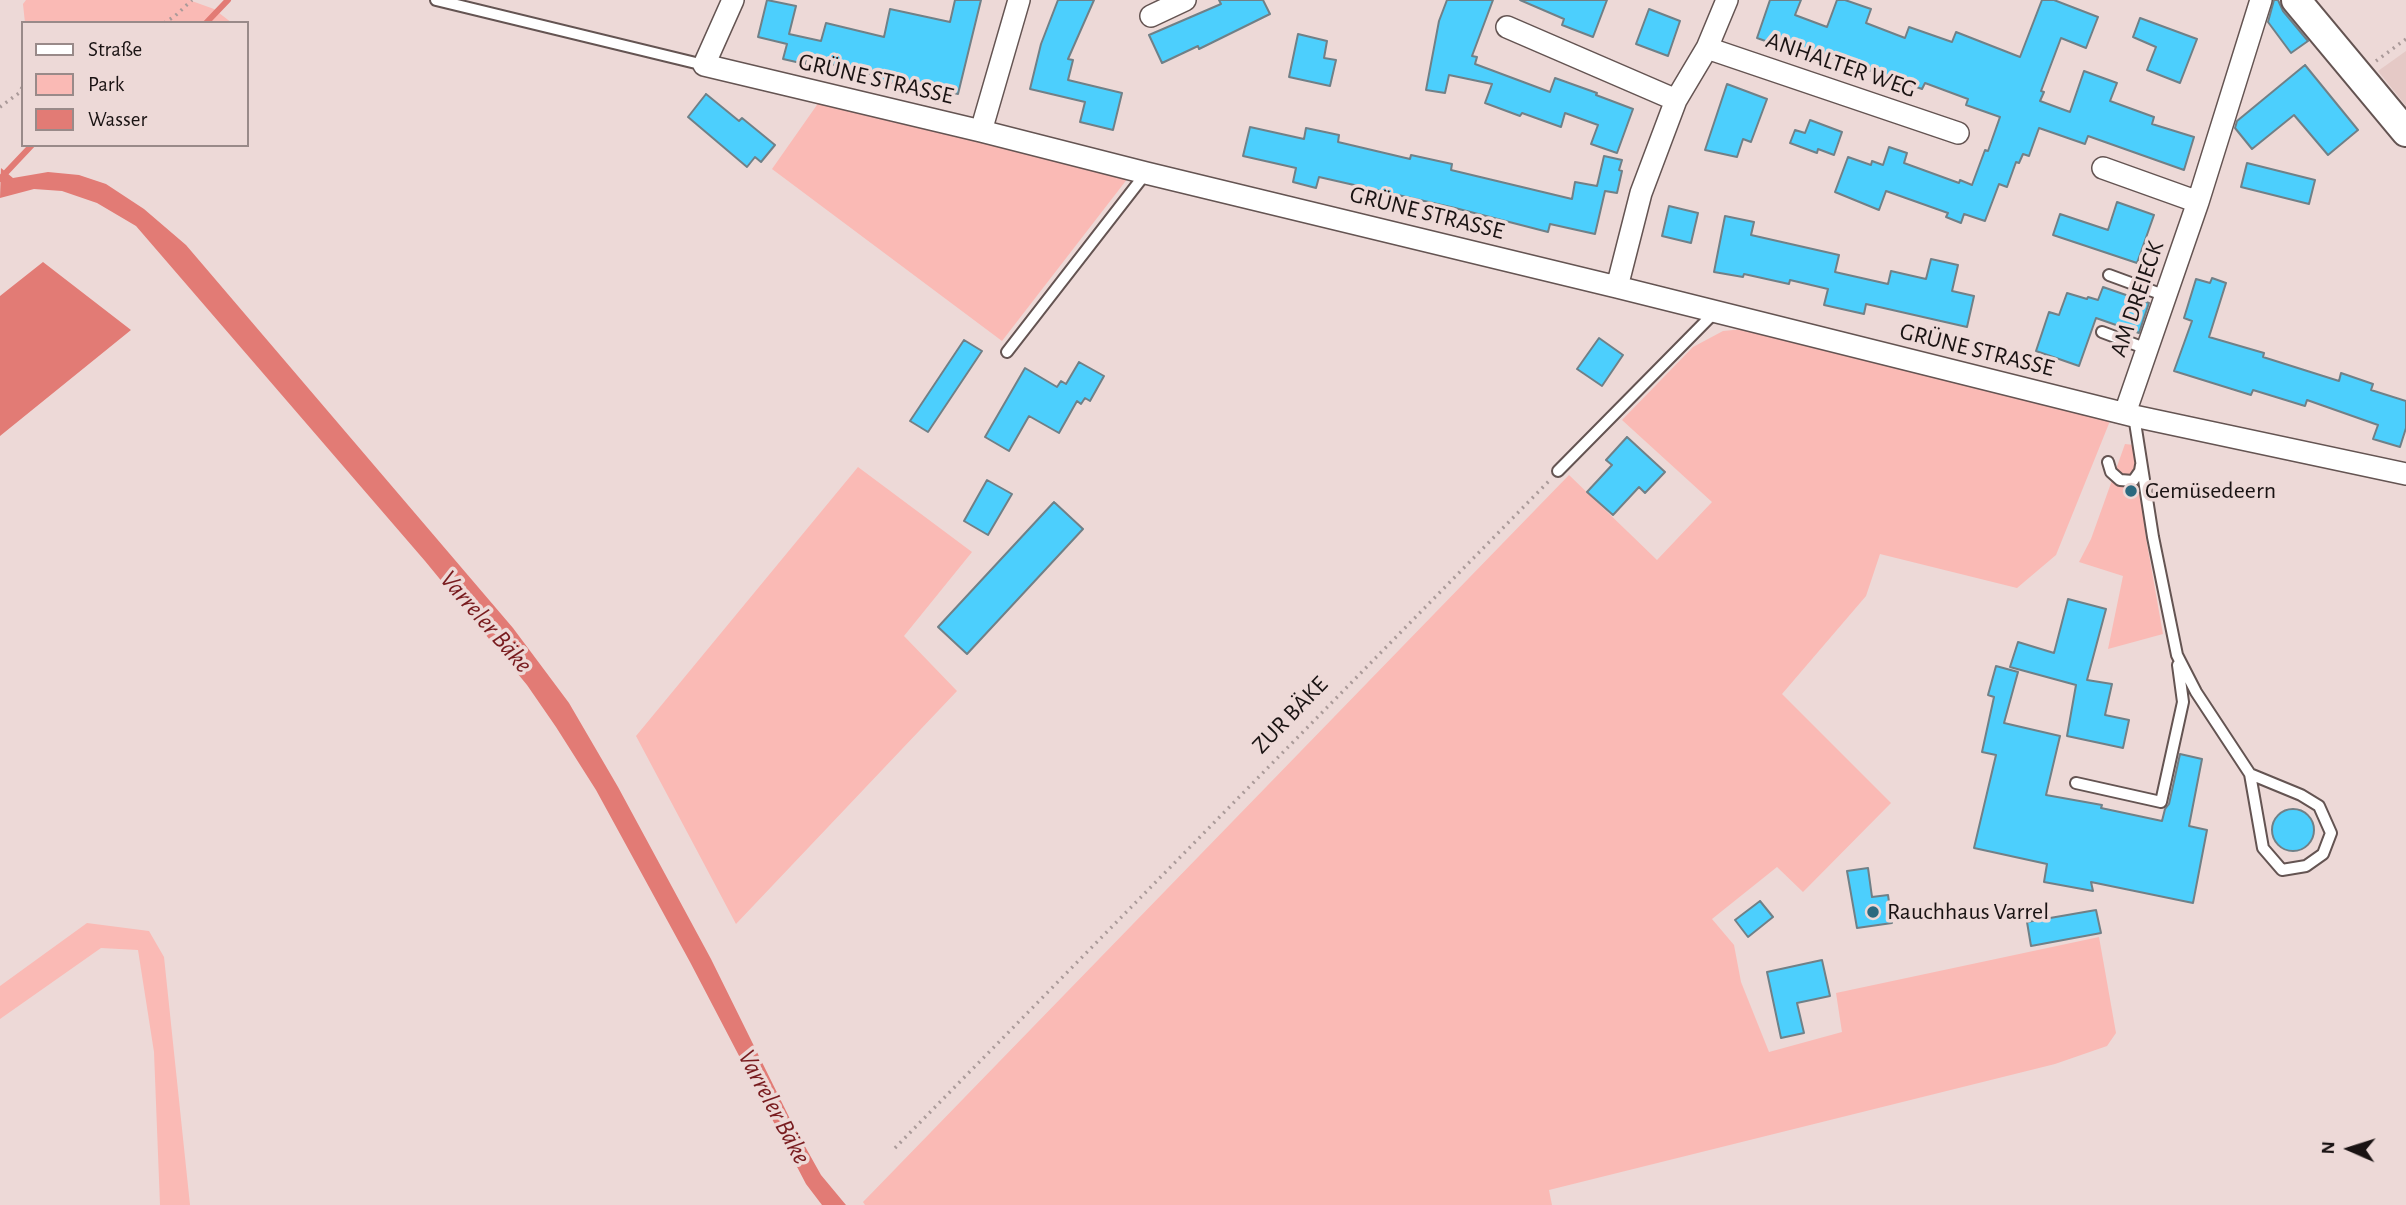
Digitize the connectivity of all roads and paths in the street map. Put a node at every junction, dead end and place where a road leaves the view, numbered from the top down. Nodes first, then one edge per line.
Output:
1 (192, 0) edge
2 (436, 0) edge
3 (733, 0) edge
4 (1019, 0) edge
5 (1185, 0) edge
6 (1727, 0) edge
7 (2261, 0) edge
8 (2296, 0) edge
9 (1151, 16) dead end
10 (167, 21) edge
11 (1507, 27) dead end
12 (2406, 39) edge
13 (1706, 48) junction
14 (704, 65) junction
15 (2358, 74) junction
16 (21, 90) edge
17 (1676, 100) junction
18 (0, 107) edge
19 (982, 131) junction
20 (2406, 132) edge
21 (1958, 133) dead end
22 (2103, 168) dead end
23 (1146, 173) junction
24 (2198, 202) junction
25 (2109, 275) dead end
26 (1617, 287) junction
27 (2166, 296) junction
28 (1715, 312) junction
29 (2102, 332) dead end
30 (2147, 349) junction
31 (1007, 352) dead end
32 (2130, 415) junction
33 (2142, 461) junction
34 (2108, 463) dead end
35 (1558, 471) joint
36 (2406, 474) edge
37 (2177, 655) junction
38 (2250, 774) junction
39 (2076, 783) dead end
40 (895, 1148) dead end

1 - 10 path
2 - 14 lane, GRÜNE STRASSE
3 - 14 street
4 - 19 street
5 - 9 street
6 - 13 street
7 - 24 street, AM DREIECK
8 - 15 main road
11 - 17 street
12 - 15 path
13 - 17 street
13 - 21 street, ANHALTER WEG
14 - 19 street, GRÜNE STRASSE
15 - 20 main road
16 - 18 path
17 - 26 street
19 - 23 street, GRÜNE STRASSE
22 - 24 street
23 - 26 street, GRÜNE STRASSE
23 - 31 lane
24 - 27 street, AM DREIECK
25 - 27 lane
26 - 28 street, GRÜNE STRASSE
27 - 30 street, AM DREIECK
28 - 32 street, GRÜNE STRASSE
28 - 35 lane
29 - 30 lane
30 - 32 street, AM DREIECK
32 - 33 lane
32 - 36 street, GRÜNE STRASSE
33 - 34 lane
33 - 37 lane
35 - 40 path, ZUR BÄKE
37 - 38 lane
37 - 39 lane
38 - 38 lane

